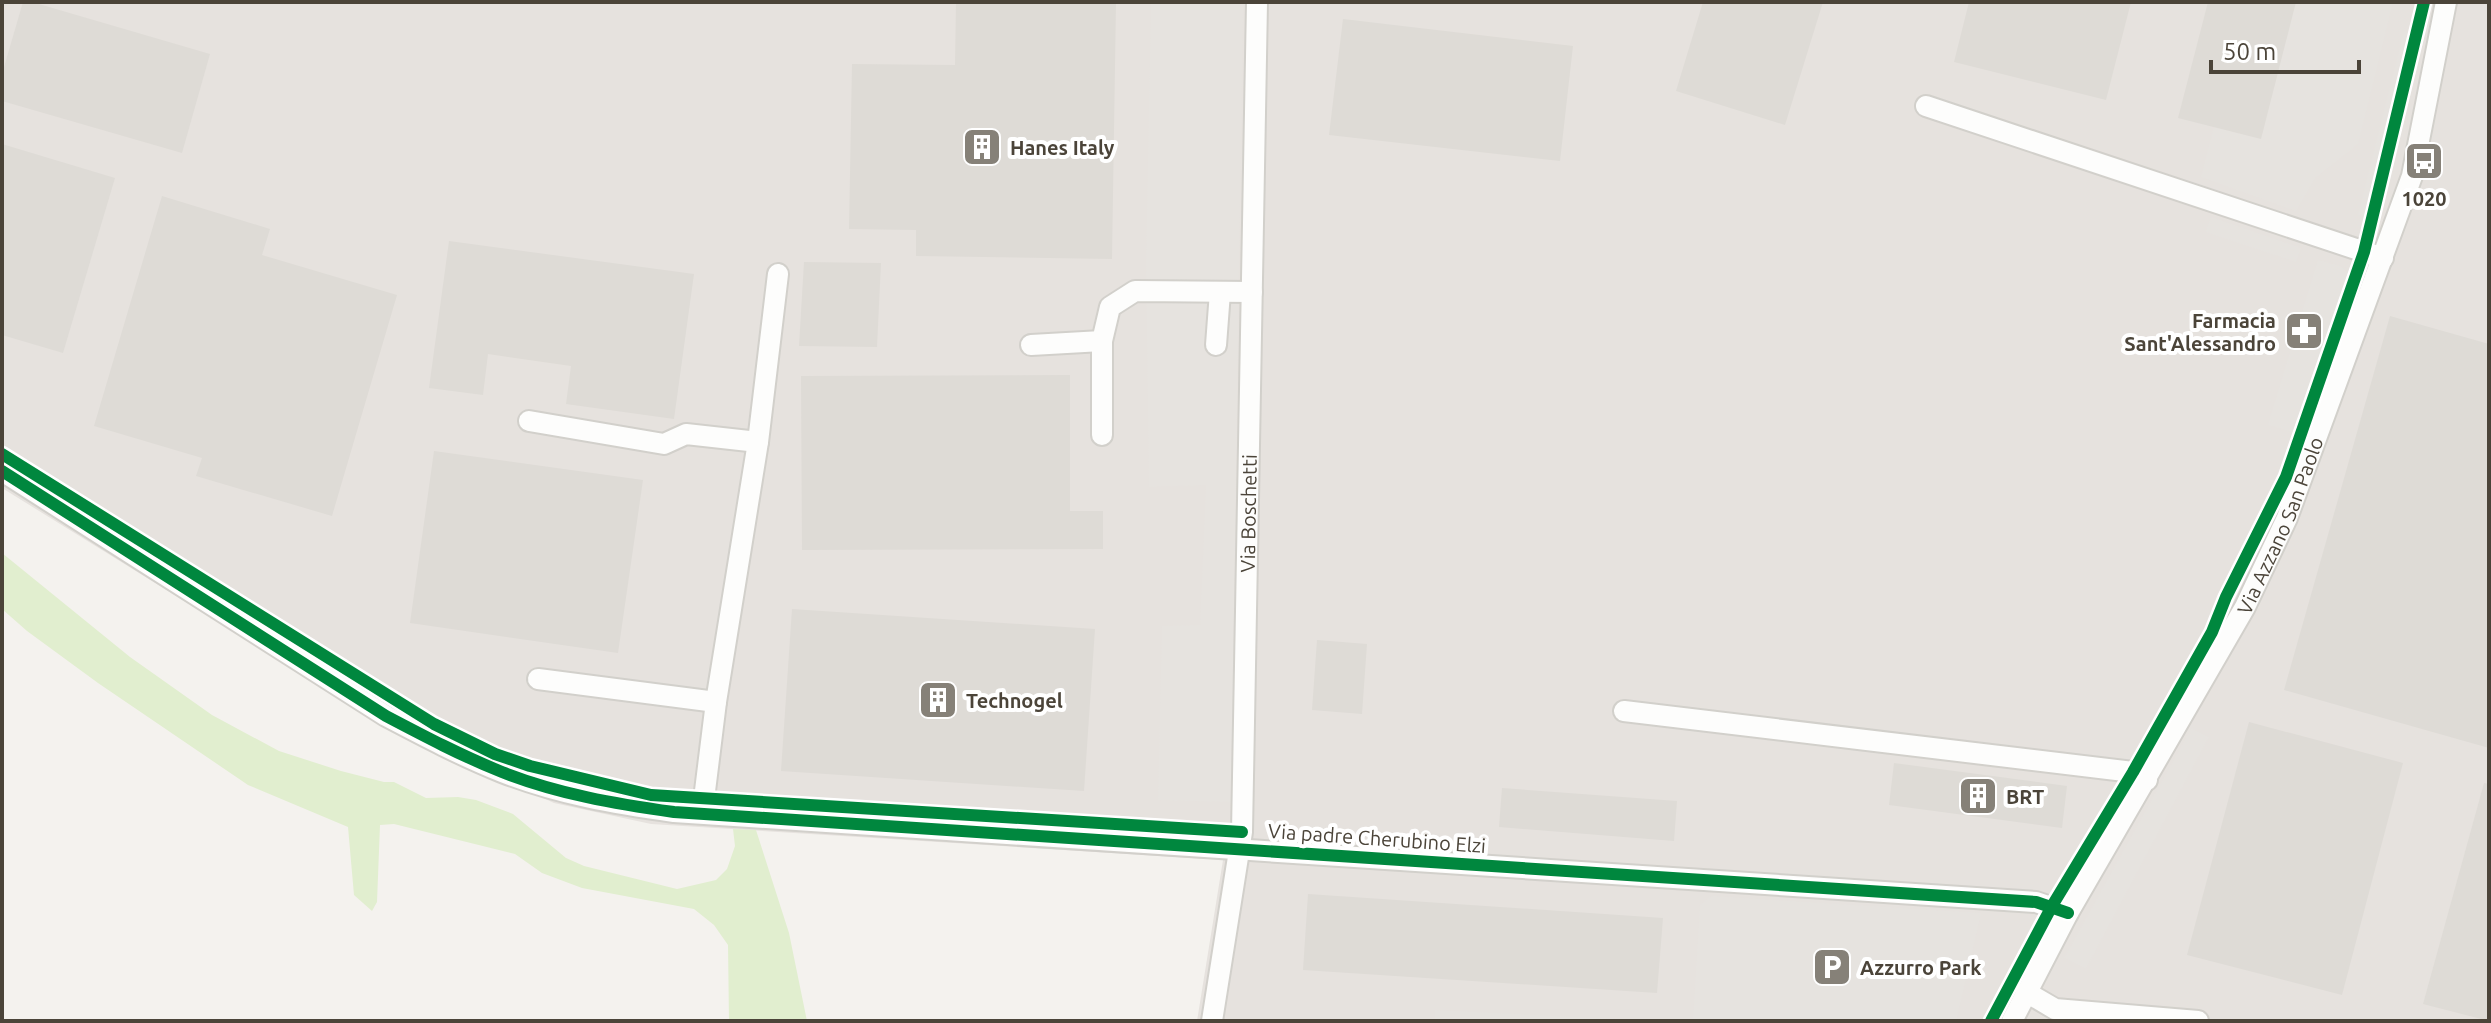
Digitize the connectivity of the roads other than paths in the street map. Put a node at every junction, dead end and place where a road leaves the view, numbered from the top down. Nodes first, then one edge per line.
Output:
1 (1257, 2) edge
2 (2446, 2) edge
3 (1926, 106) dead end
4 (2383, 258) junction
5 (778, 274) dead end
6 (1220, 292) junction
7 (1252, 292) junction
8 (1102, 341) junction
9 (1031, 345) dead end
10 (1216, 345) dead end
11 (529, 421) dead end
12 (1102, 435) dead end
13 (758, 442) junction
14 (2, 471) edge
15 (538, 679) dead end
16 (716, 702) junction
17 (1624, 711) dead end
18 (2147, 780) junction
19 (707, 813) junction
20 (1240, 849) junction
21 (2068, 913) junction
22 (2026, 992) junction
23 (1212, 1021) edge
24 (2012, 1021) edge
25 (2198, 1021) edge

1 - 7 street, Via Boschetti
2 - 4 street, Via Azzano San Paolo
3 - 4 street
4 - 18 street, Via Azzano San Paolo
5 - 13 street
6 - 7 street
6 - 8 street
6 - 10 street
7 - 20 street, Via Boschetti
8 - 9 street
8 - 12 street
11 - 13 street
13 - 16 street
14 - 19 street, Via padre Cherubino Elzi
15 - 16 street
16 - 19 street
17 - 18 street
18 - 21 street, Via Azzano San Paolo
19 - 20 street, Via padre Cherubino Elzi
20 - 21 street, Via padre Cherubino Elzi
20 - 23 street, Via Boschetti
21 - 22 street, Via Azzano San Paolo
22 - 24 street, Via Azzano San Paolo
22 - 25 street

